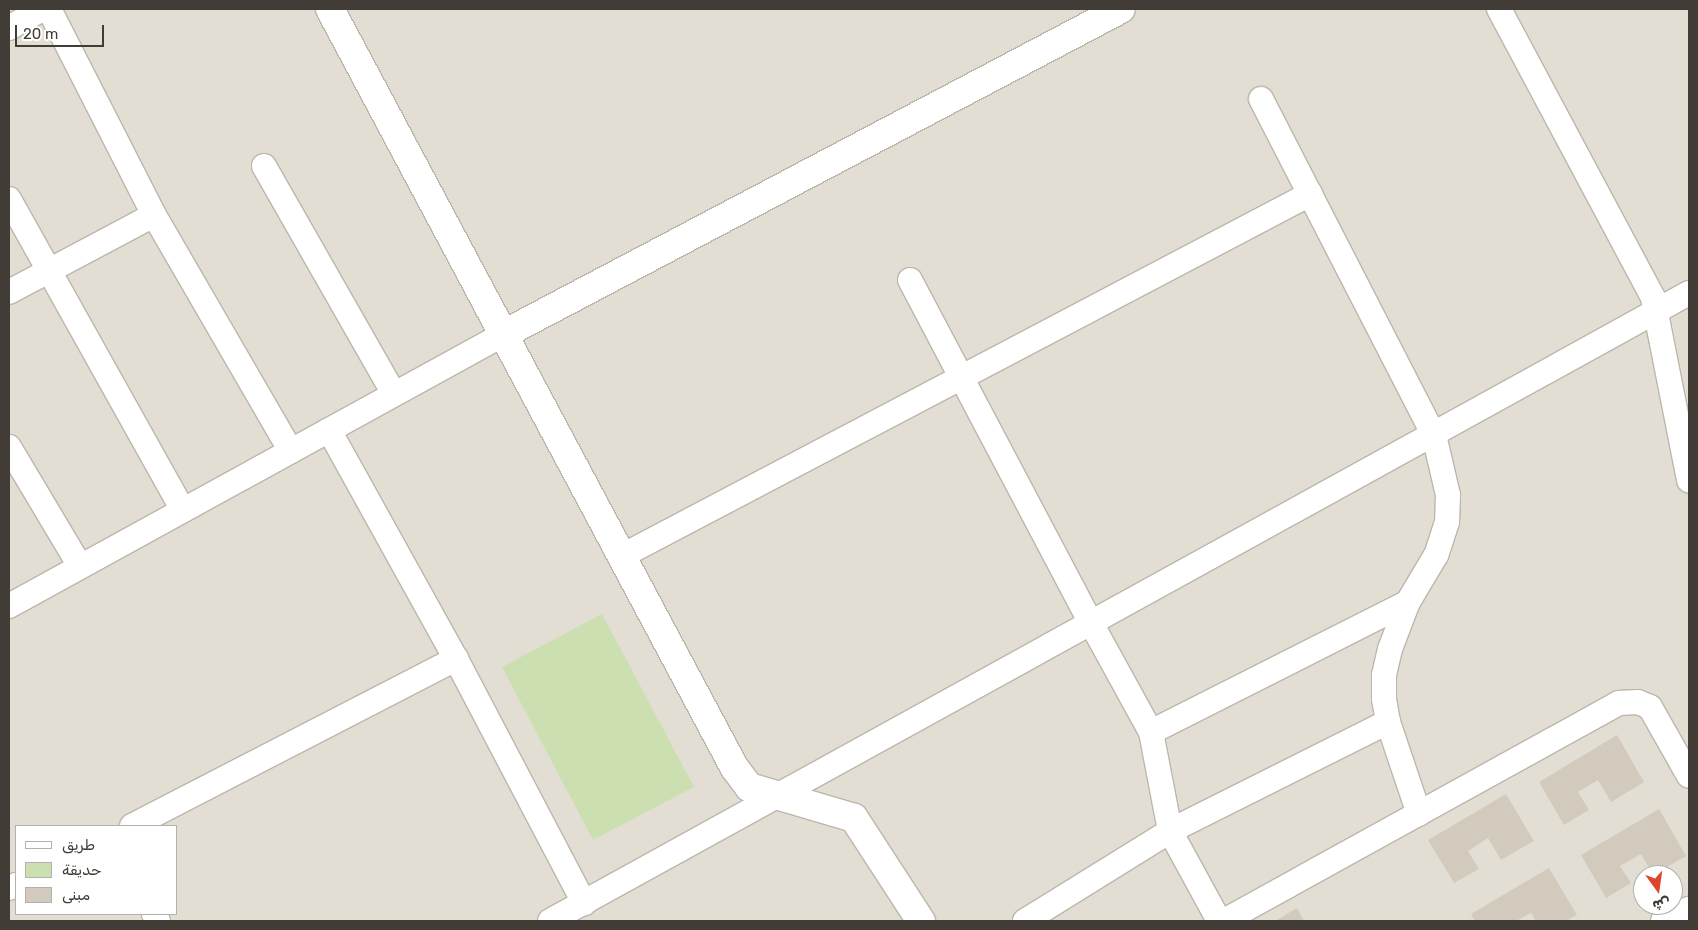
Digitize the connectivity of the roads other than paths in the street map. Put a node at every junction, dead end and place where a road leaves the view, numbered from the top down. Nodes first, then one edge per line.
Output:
1 (42, 9) edge
2 (49, 9) edge
3 (330, 9) edge
4 (1121, 9) edge
5 (1499, 9) edge
6 (9, 28) edge
7 (1261, 99) dead end
8 (264, 166) dead end
9 (1310, 194) junction
10 (9, 199) edge
11 (154, 215) junction
12 (48, 270) junction
13 (910, 280) dead end
14 (9, 292) edge
15 (1689, 293) edge
16 (1656, 312) junction
17 (504, 334) junction
18 (963, 377) junction
19 (394, 394) junction
20 (329, 430) junction
21 (1434, 435) junction
22 (9, 447) edge
23 (291, 451) junction
24 (1689, 480) edge
25 (182, 510) junction
26 (620, 557) junction
27 (80, 566) junction
28 (1408, 602) junction
29 (9, 606) edge
30 (1091, 623) junction
31 (456, 659) junction
32 (1388, 722) junction
33 (1152, 732) junction
34 (1689, 776) edge
35 (778, 796) junction
36 (1419, 814) junction
37 (134, 825) edge
38 (1170, 831) junction
39 (584, 903) junction
40 (1689, 910) edge
41 (550, 921) edge
42 (921, 921) edge
43 (1025, 921) edge
44 (1219, 921) edge
45 (1224, 921) edge
46 (1664, 921) edge

1 - 6 street
2 - 11 street
3 - 17 street
4 - 17 street
5 - 16 street
7 - 9 street
8 - 19 street
9 - 18 street
9 - 21 street
10 - 12 street
11 - 12 street
11 - 23 street
12 - 14 street
12 - 25 street
13 - 18 street
15 - 16 street
16 - 21 street
16 - 24 street
17 - 19 street
17 - 26 street
18 - 26 street
18 - 30 street
19 - 20 street
20 - 23 street
20 - 31 street
21 - 28 street
21 - 30 street
22 - 27 street
23 - 25 street
25 - 27 street
26 - 35 street
27 - 29 street
28 - 32 street
28 - 33 street
30 - 33 street
30 - 35 street
31 - 37 street
31 - 39 street
32 - 36 street
32 - 38 street
33 - 38 street
34 - 36 street
35 - 39 street
35 - 42 street
36 - 45 street
38 - 43 street
38 - 44 street
39 - 41 street
40 - 46 street

